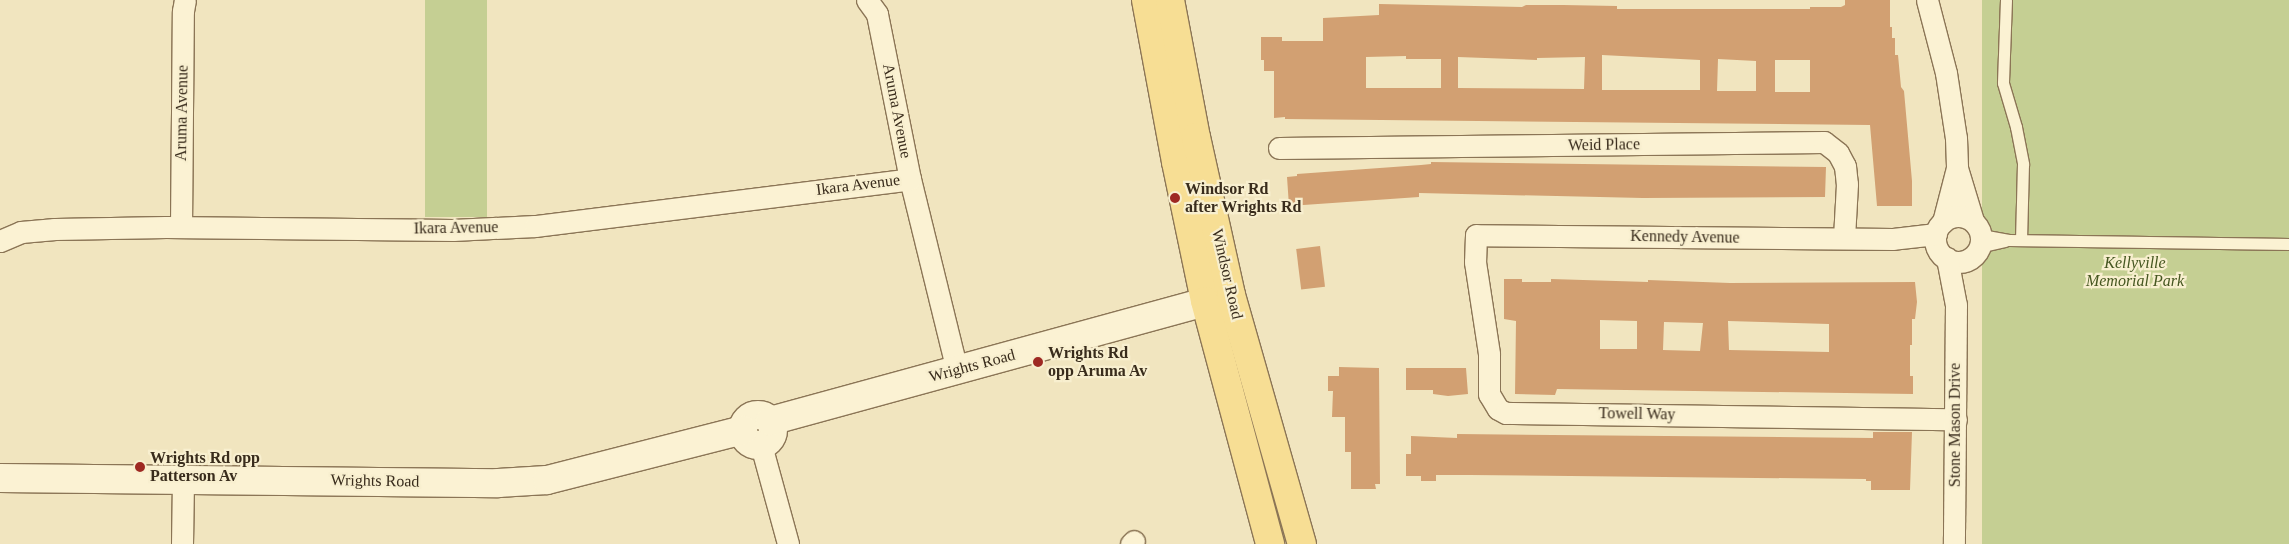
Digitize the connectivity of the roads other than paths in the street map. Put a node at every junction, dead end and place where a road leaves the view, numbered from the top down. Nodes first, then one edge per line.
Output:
1 (185, 0) edge
2 (867, 0) edge
3 (1146, 0) edge
4 (1170, 0) edge
5 (1928, 0) edge
6 (2006, 0) edge
7 (1279, 148) dead end
8 (1957, 168) junction
9 (910, 179) junction
10 (181, 227) junction
11 (1476, 235) joint
12 (1844, 238) junction
13 (2022, 240) junction
14 (0, 241) edge
15 (1958, 241) junction
16 (2289, 244) edge
17 (1218, 298) junction
18 (957, 371) junction
19 (1956, 419) junction
20 (758, 432) junction
21 (0, 478) edge
22 (183, 479) junction
23 (182, 544) edge
24 (788, 544) edge
25 (1270, 544) edge
26 (1302, 544) edge
27 (1954, 544) edge

1 - 10 street, Aruma Avenue
2 - 9 street, Aruma Avenue
3 - 17 main road, Windsor Road
4 - 17 main road, Windsor Road
5 - 8 street, Stone Mason Drive
6 - 13 lane
7 - 12 street, Weid Place
8 - 15 street, Stone Mason Drive
8 - 15 street, Stone Mason Drive
9 - 10 street, Ikara Avenue
9 - 18 street, Aruma Avenue
10 - 14 street, Ikara Avenue
11 - 12 street, Kennedy Avenue
11 - 19 street, Towell Way
12 - 15 street, Kennedy Avenue
13 - 15 lane
13 - 16 lane
15 - 19 street, Stone Mason Drive
17 - 18 street, Wrights Road
17 - 25 main road, Windsor Road
17 - 26 main road, Windsor Road
18 - 20 street, Wrights Road
19 - 27 street, Stone Mason Drive
20 - 22 street, Wrights Road
20 - 24 street
21 - 22 street, Wrights Road
22 - 23 street

